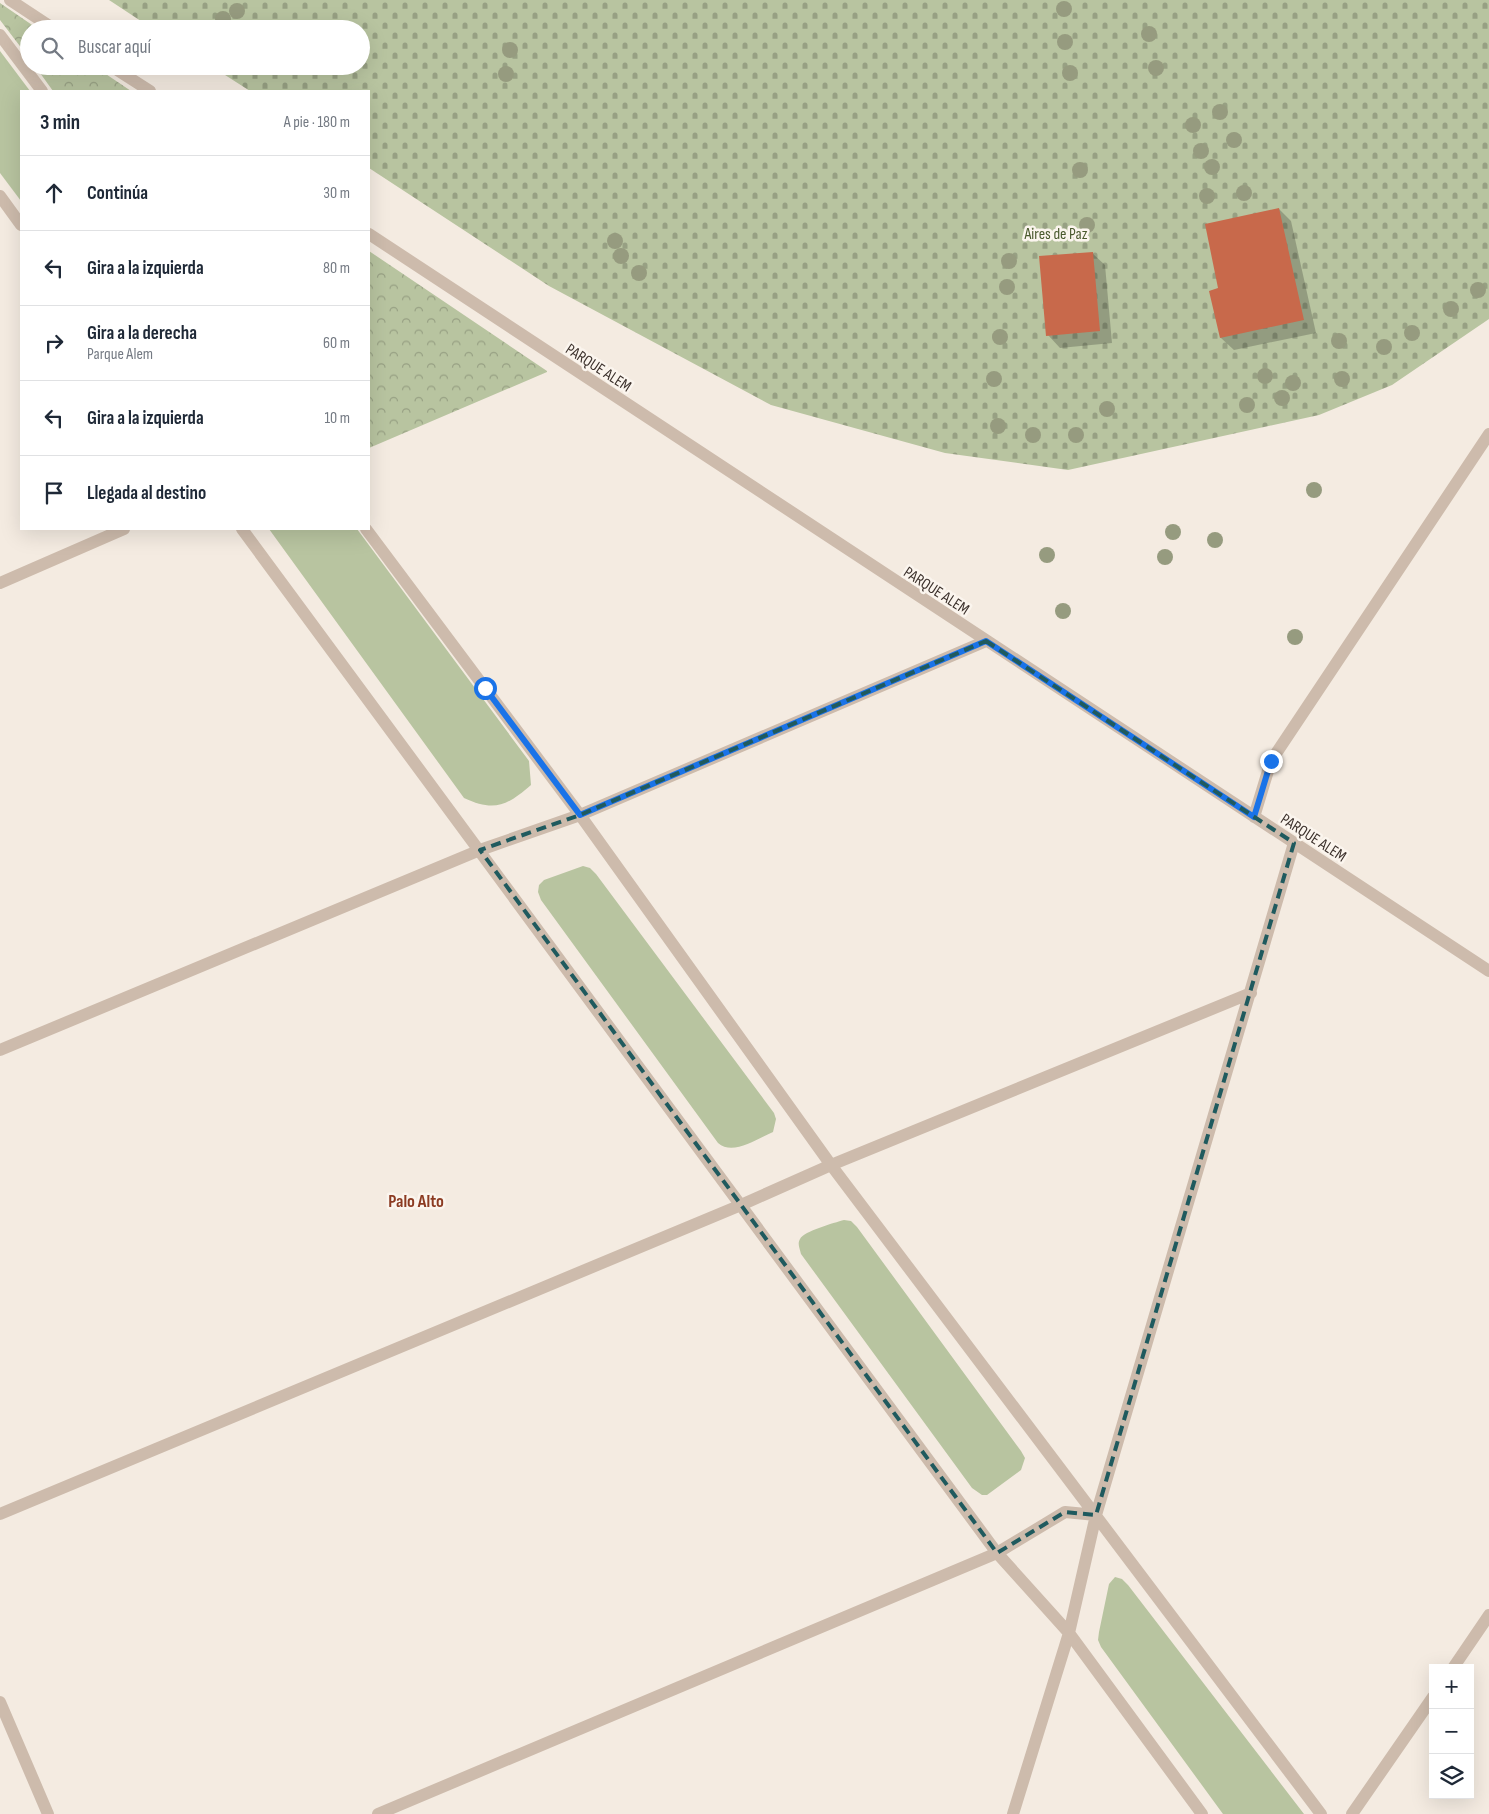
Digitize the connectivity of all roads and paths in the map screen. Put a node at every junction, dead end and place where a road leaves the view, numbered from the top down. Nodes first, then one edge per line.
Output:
1 (10, 0) edge
2 (40, 20) edge
3 (0, 34) edge
4 (20, 61) edge
5 (30, 75) edge
6 (125, 75) edge
7 (41, 90) edge
8 (148, 90) edge
9 (0, 196) edge
10 (20, 224) edge
11 (370, 235) edge
12 (1489, 434) edge
13 (122, 530) edge
14 (243, 530) edge
15 (367, 530) edge
16 (0, 583) edge
17 (986, 641) junction
18 (580, 815) junction
19 (1254, 817) junction
20 (1294, 843) junction
21 (480, 850) junction
22 (1489, 971) edge
23 (1251, 993) junction
24 (0, 1050) edge
25 (831, 1165) junction
26 (741, 1205) junction
27 (0, 1514) edge
28 (1096, 1515) junction
29 (998, 1553) junction
30 (1489, 1615) edge
31 (1070, 1633) junction
32 (1456, 1664) edge
33 (0, 1702) edge
34 (1429, 1703) edge
35 (48, 1814) edge
36 (378, 1814) edge
37 (1013, 1814) edge
38 (1202, 1814) edge
39 (1321, 1814) edge
40 (1352, 1814) edge

1 - 2 street
3 - 4 street
5 - 7 street
6 - 8 street
9 - 10 street
11 - 17 street, PARQUE ALEM
12 - 19 street
13 - 16 street
14 - 21 street
15 - 18 street
17 - 18 street
17 - 19 street, PARQUE ALEM
18 - 21 street
18 - 25 street
19 - 20 street, PARQUE ALEM
20 - 22 street, PARQUE ALEM
20 - 23 street
21 - 24 street
21 - 26 street
23 - 25 street
23 - 28 street
25 - 26 street
25 - 28 street
26 - 27 street
26 - 29 street
28 - 29 street
28 - 31 street
28 - 39 street
29 - 31 street
29 - 36 street
30 - 32 street
31 - 37 street
31 - 38 street
33 - 35 street
34 - 40 street

